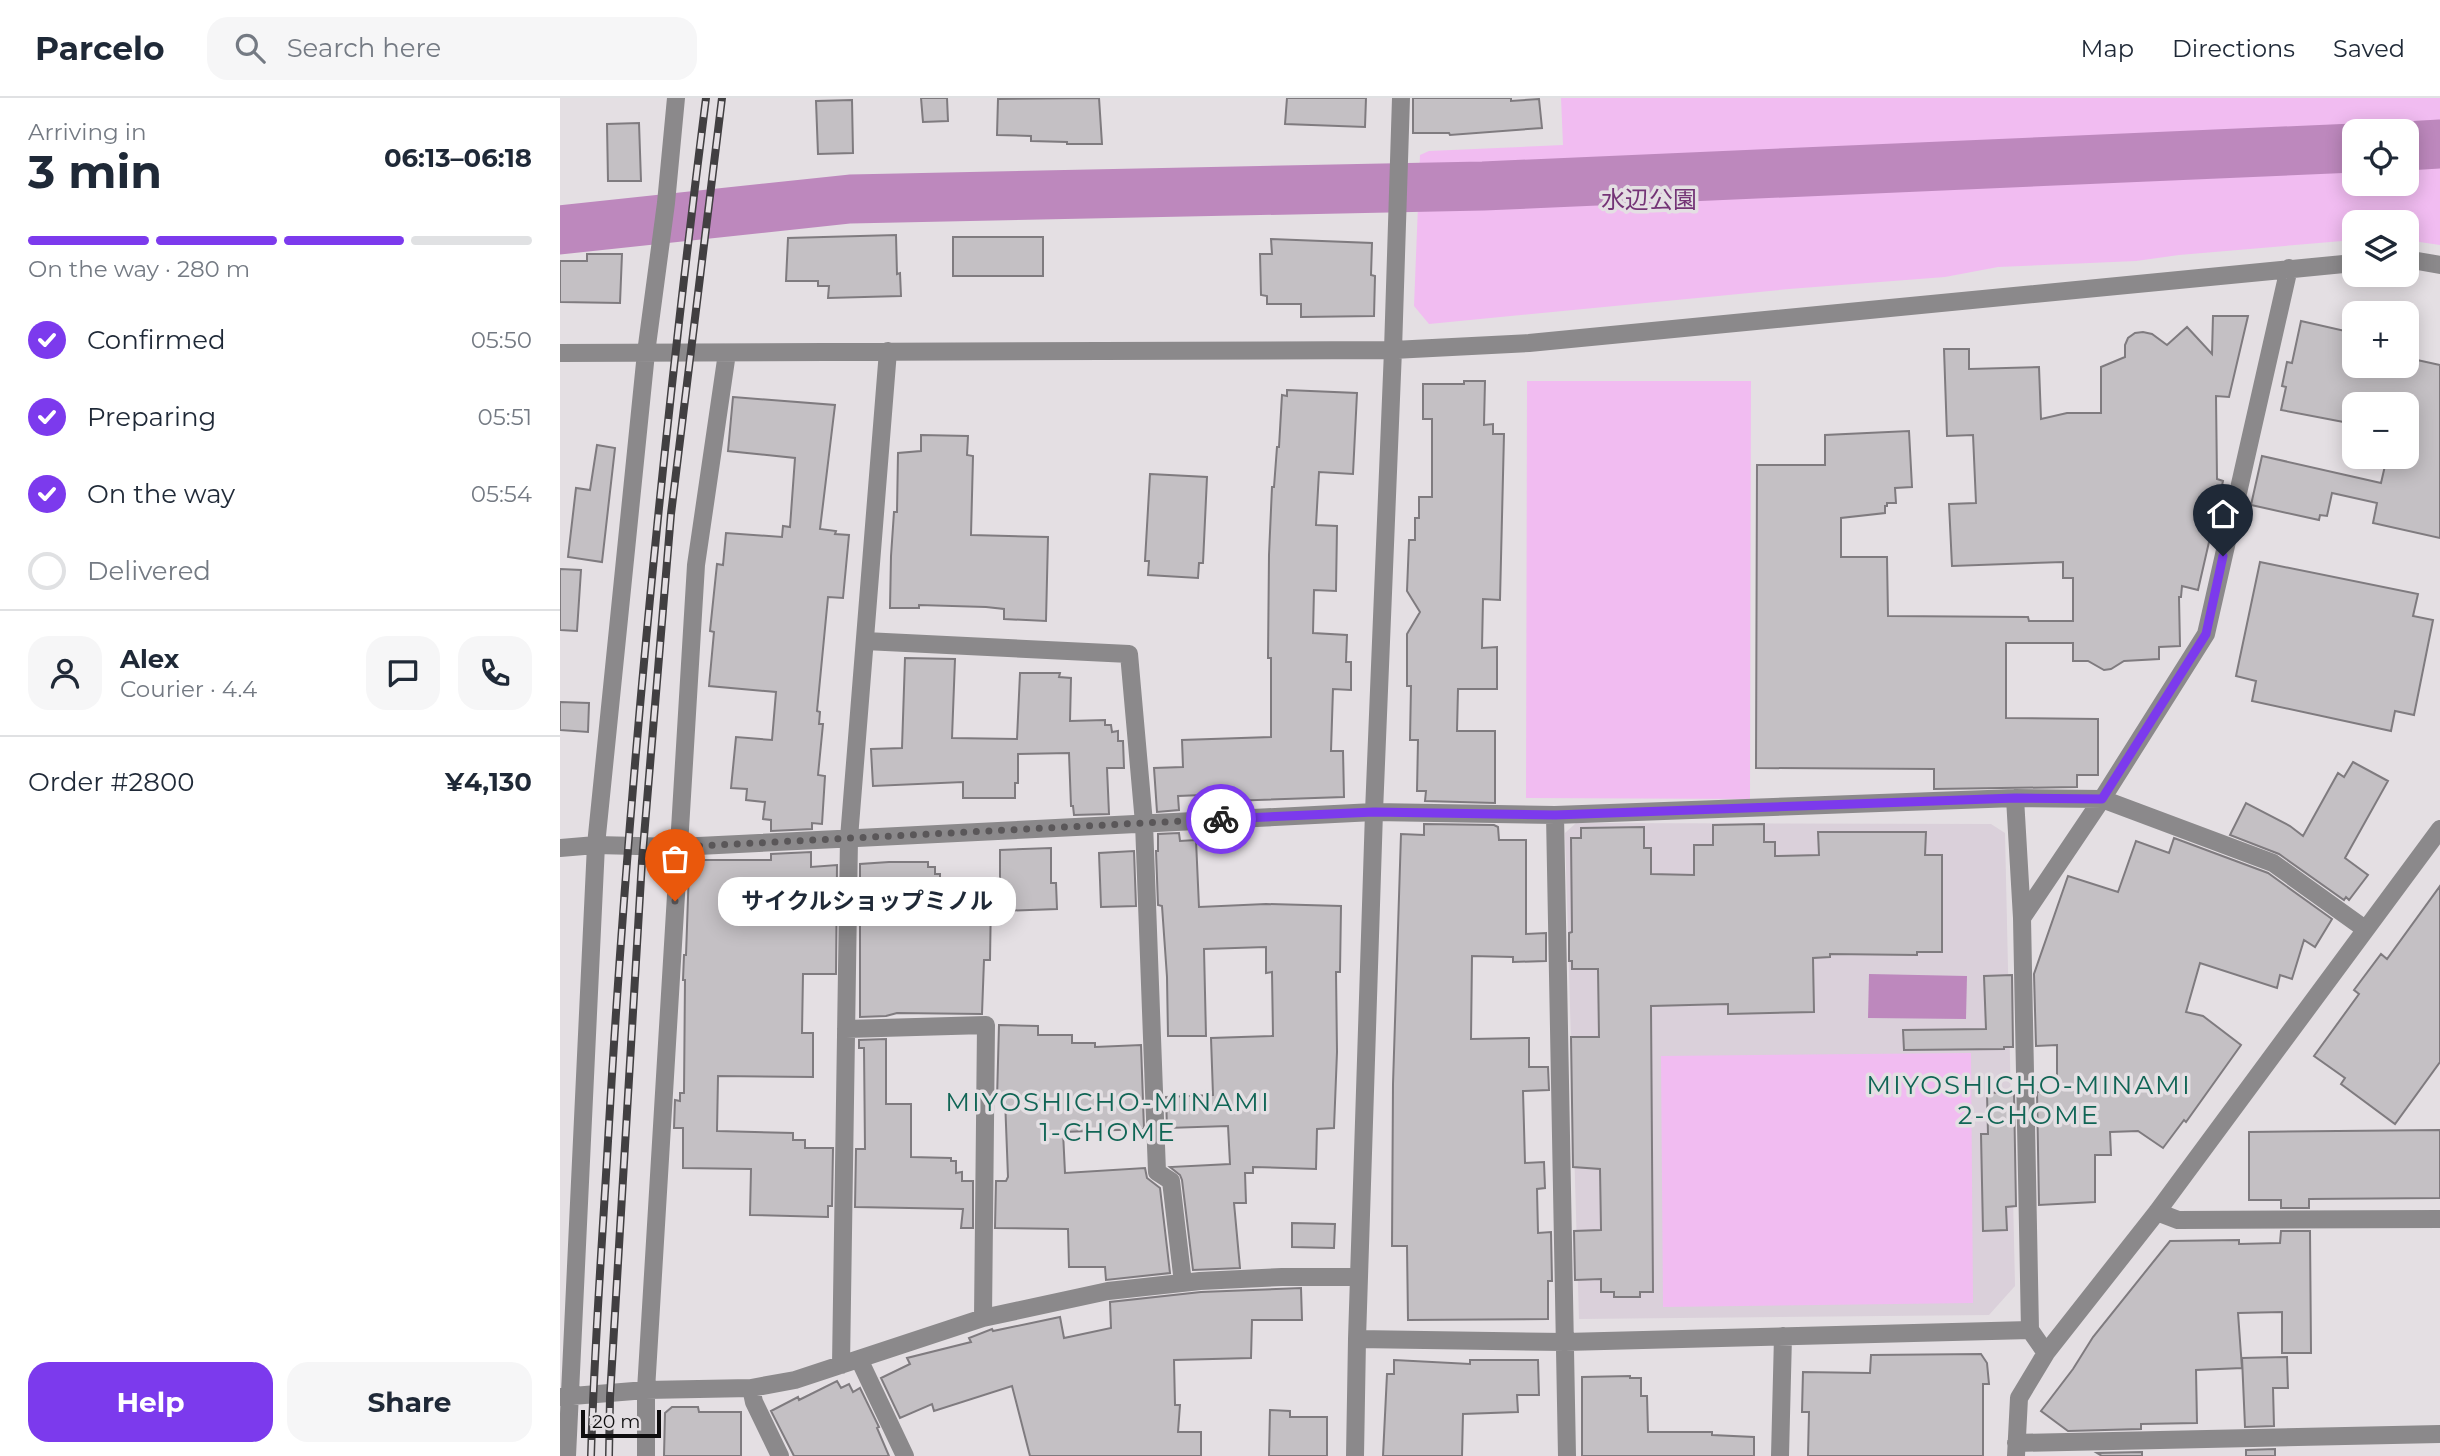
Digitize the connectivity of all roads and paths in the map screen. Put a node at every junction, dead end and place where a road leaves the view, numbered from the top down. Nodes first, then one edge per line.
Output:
1 (676, 98) edge
2 (1401, 98) edge
3 (2419, 261) edge
4 (2342, 264) edge
5 (2440, 265) edge
6 (2289, 268) junction
7 (1394, 350) junction
8 (888, 351) junction
9 (560, 353) edge
10 (646, 353) junction
11 (727, 353) junction
12 (864, 641) junction
13 (2015, 798) junction
14 (2102, 799) junction
15 (1374, 812) junction
16 (1555, 815) junction
17 (1144, 823) junction
18 (2440, 829) edge
19 (849, 838) junction
20 (596, 845) junction
21 (678, 847) junction
22 (560, 848) edge
23 (2022, 918) junction
24 (2365, 929) junction
25 (846, 1029) junction
26 (2157, 1212) junction
27 (2440, 1219) edge
28 (1359, 1277) junction
29 (1183, 1283) junction
30 (982, 1318) junction
31 (2031, 1330) junction
32 (1783, 1336) junction
33 (1357, 1339) junction
34 (1565, 1342) junction
35 (2046, 1353) junction
36 (859, 1359) junction
37 (841, 1365) junction
38 (751, 1388) junction
39 (646, 1390) junction
40 (565, 1397) edge
41 (2440, 1434) edge
42 (2016, 1449) edge
43 (567, 1456) edge
44 (646, 1456) edge
45 (780, 1456) edge
46 (905, 1456) edge
47 (1355, 1456) edge
48 (1567, 1456) edge
49 (1780, 1456) edge

1 - 10 street
2 - 7 street
3 - 5 street
4 - 6 street
6 - 7 street
6 - 14 street
7 - 8 street
7 - 15 street
8 - 11 street
8 - 12 street
9 - 10 street
10 - 11 street
10 - 20 street
11 - 21 street
12 - 17 street
12 - 19 street
13 - 14 street
13 - 16 street
13 - 23 street
14 - 23 street
14 - 24 street
15 - 16 street
15 - 17 street
15 - 28 street
16 - 34 street
17 - 19 street
17 - 29 street
18 - 24 street
19 - 21 street
19 - 25 street
20 - 21 street
20 - 22 street
20 - 40 street
21 - 39 street
23 - 31 street
24 - 26 street
25 - 30 street
25 - 37 street
26 - 27 street
26 - 35 street
28 - 29 street
28 - 33 street
29 - 30 street
30 - 36 street
31 - 32 street
31 - 35 street
32 - 34 street
32 - 49 street
33 - 34 street
33 - 47 street
34 - 48 street
35 - 42 street
36 - 37 street
36 - 46 street
37 - 38 street
38 - 39 street
38 - 45 street
39 - 40 street
39 - 44 street
40 - 43 street
41 - 42 street

